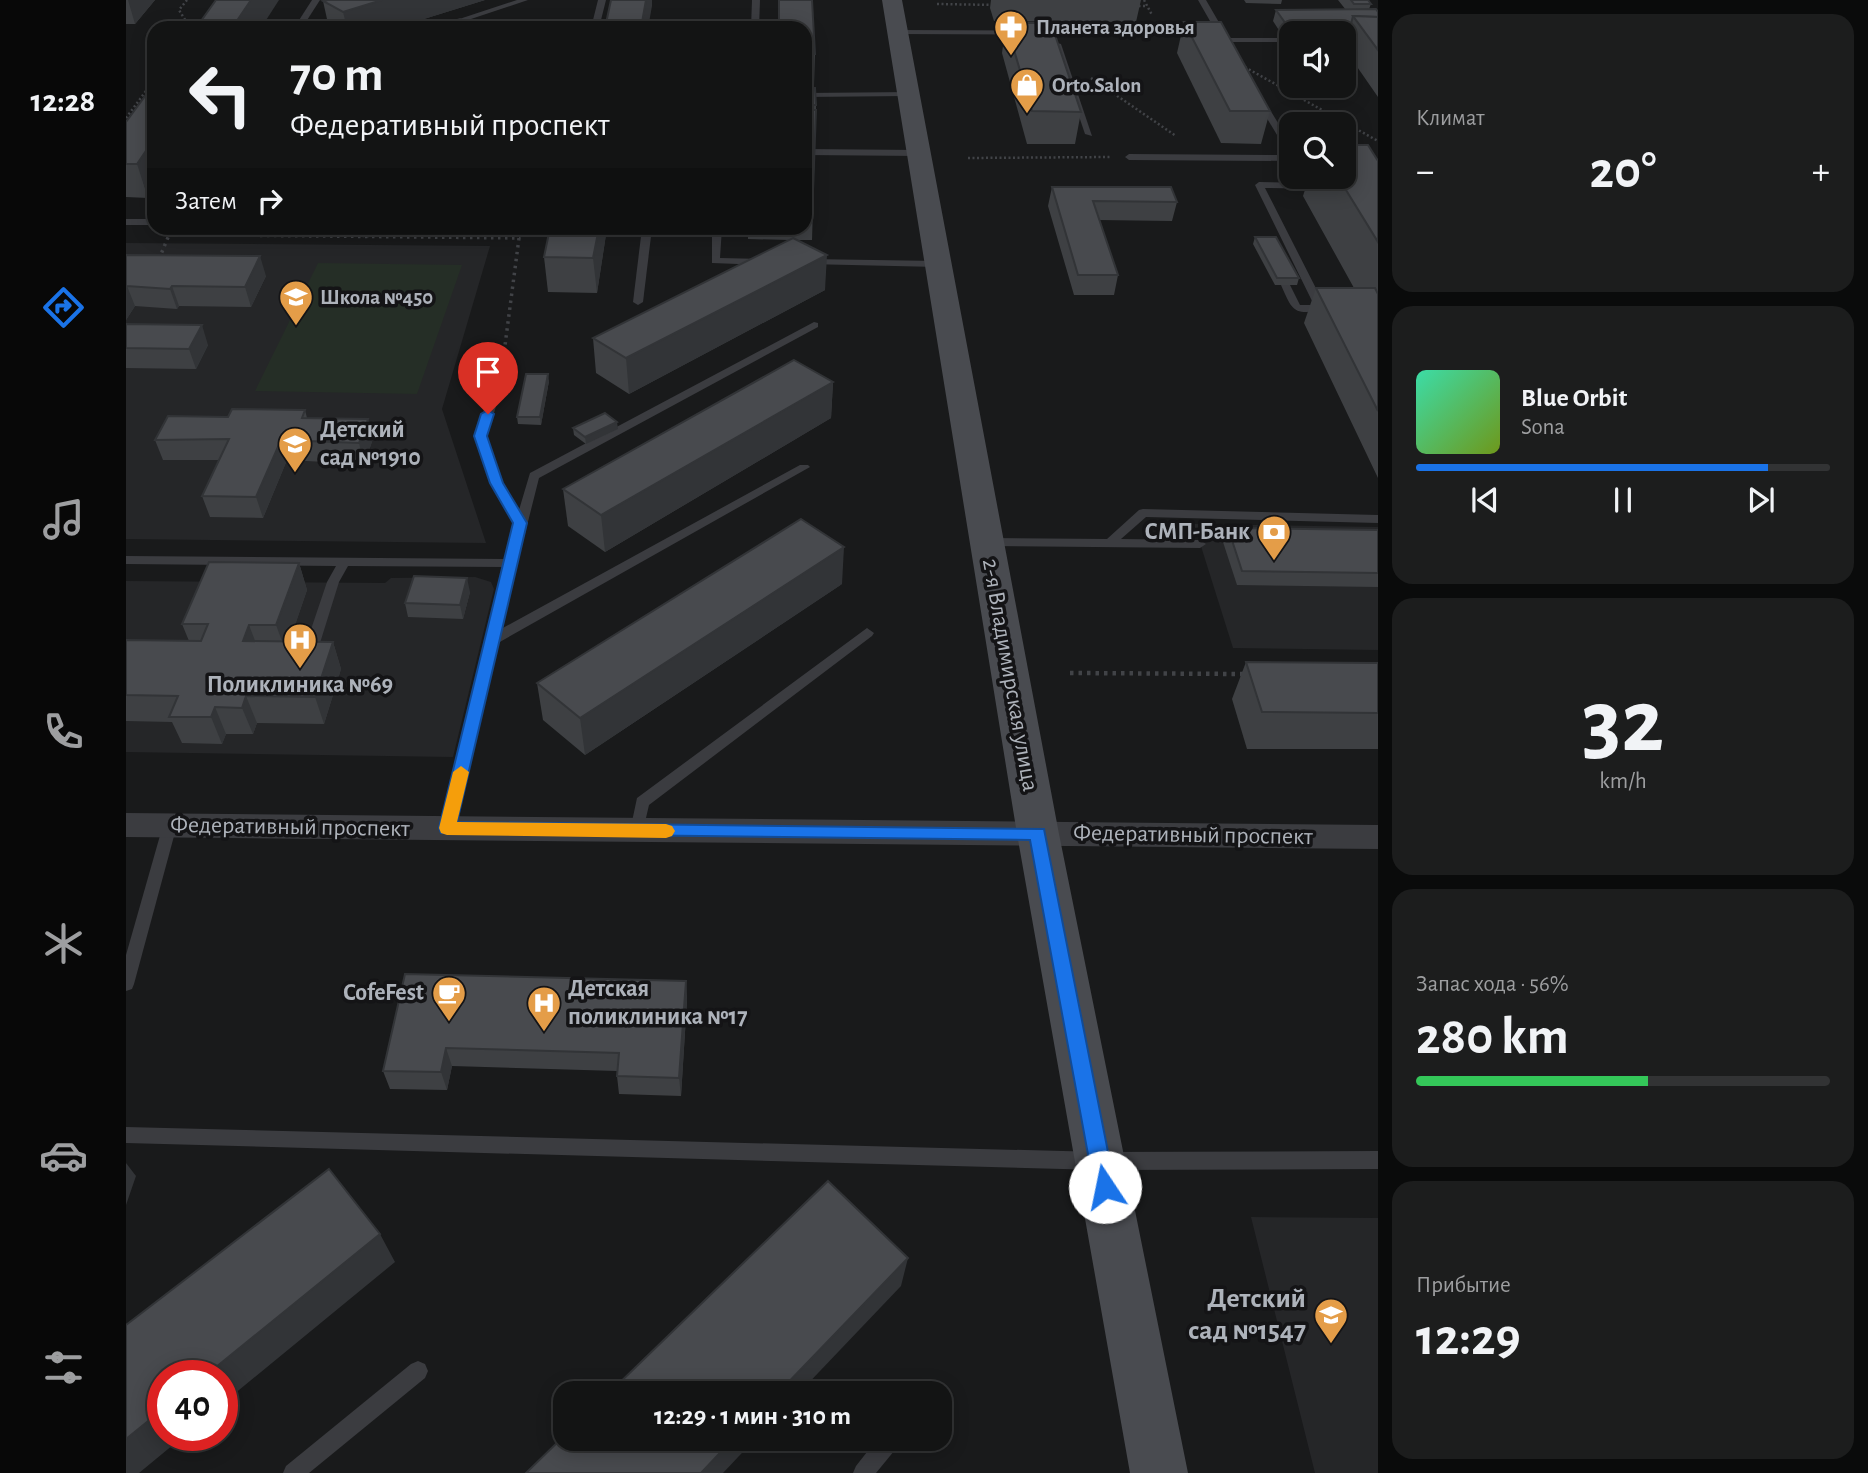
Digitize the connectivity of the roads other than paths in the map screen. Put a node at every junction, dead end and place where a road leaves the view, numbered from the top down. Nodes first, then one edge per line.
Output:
1 (316, 0) edge
2 (524, 0) edge
3 (602, 0) edge
4 (756, 0) edge
5 (892, 0) edge
6 (1202, 0) edge
7 (302, 21) edge
8 (458, 21) edge
9 (597, 21) edge
10 (755, 21) edge
11 (898, 32) junction
12 (1054, 32) junction
13 (1223, 37) junction
14 (1279, 39) edge
15 (1239, 63) edge
16 (1252, 86) edge
17 (908, 94) junction
18 (812, 95) edge
19 (1279, 133) edge
20 (1089, 134) dead end
21 (812, 152) edge
22 (919, 153) junction
23 (1279, 156) edge
24 (1129, 157) road end
25 (1279, 185) edge
26 (126, 222) edge
27 (147, 222) edge
28 (646, 235) edge
29 (717, 235) edge
30 (781, 262) edge
31 (794, 262) edge
32 (938, 264) junction
33 (1286, 285) edge
34 (638, 302) dead end
35 (814, 325) dead end
36 (502, 370) road end
37 (804, 467) dead end
38 (1378, 519) edge
39 (520, 523) junction
40 (987, 542) junction
41 (1110, 543) junction
42 (1200, 544) dead end
43 (126, 560) edge
44 (344, 562) junction
45 (510, 563) junction
46 (867, 633) dead end
47 (492, 640) junction
48 (307, 660) edge
49 (126, 825) edge
50 (170, 825) junction
51 (447, 828) junction
52 (638, 831) junction
53 (1038, 834) junction
54 (1378, 836) edge
55 (126, 984) edge
56 (126, 1135) edge
57 (1378, 1160) edge
58 (1100, 1161) junction
59 (418, 1371) dead end
60 (881, 1451) edge
61 (293, 1473) edge
62 (863, 1473) edge
63 (1159, 1473) edge

1 - 7 lane
2 - 8 lane
3 - 9 lane
4 - 10 lane
5 - 11 street, 2-я Владимирская улица
6 - 13 lane
11 - 12 lane
11 - 17 street, 2-я Владимирская улица
12 - 13 lane
12 - 20 lane
13 - 14 lane
13 - 15 lane
16 - 19 lane
17 - 18 lane
17 - 22 street, 2-я Владимирская улица
21 - 22 lane
22 - 32 street, 2-я Владимирская улица
23 - 24 lane
25 - 33 lane
26 - 27 lane
28 - 34 lane
29 - 30 lane
31 - 32 lane
32 - 40 street, 2-я Владимирская улица
35 - 39 lane
36 - 39 lane
37 - 47 lane
38 - 41 lane
39 - 45 lane
40 - 41 lane
40 - 53 street, 2-я Владимирская улица
41 - 42 lane
43 - 44 lane
44 - 45 lane
44 - 48 lane
45 - 47 lane
46 - 52 lane
47 - 51 lane
49 - 50 street, Федеративный проспект
50 - 51 street, Федеративный проспект
50 - 55 lane
51 - 52 street, Федеративный проспект
52 - 53 street, Федеративный проспект
53 - 54 street, Федеративный проспект
53 - 58 street, 2-я Владимирская улица
56 - 58 lane
57 - 58 lane
58 - 63 street, 2-я Владимирская улица
59 - 61 lane
60 - 62 lane

